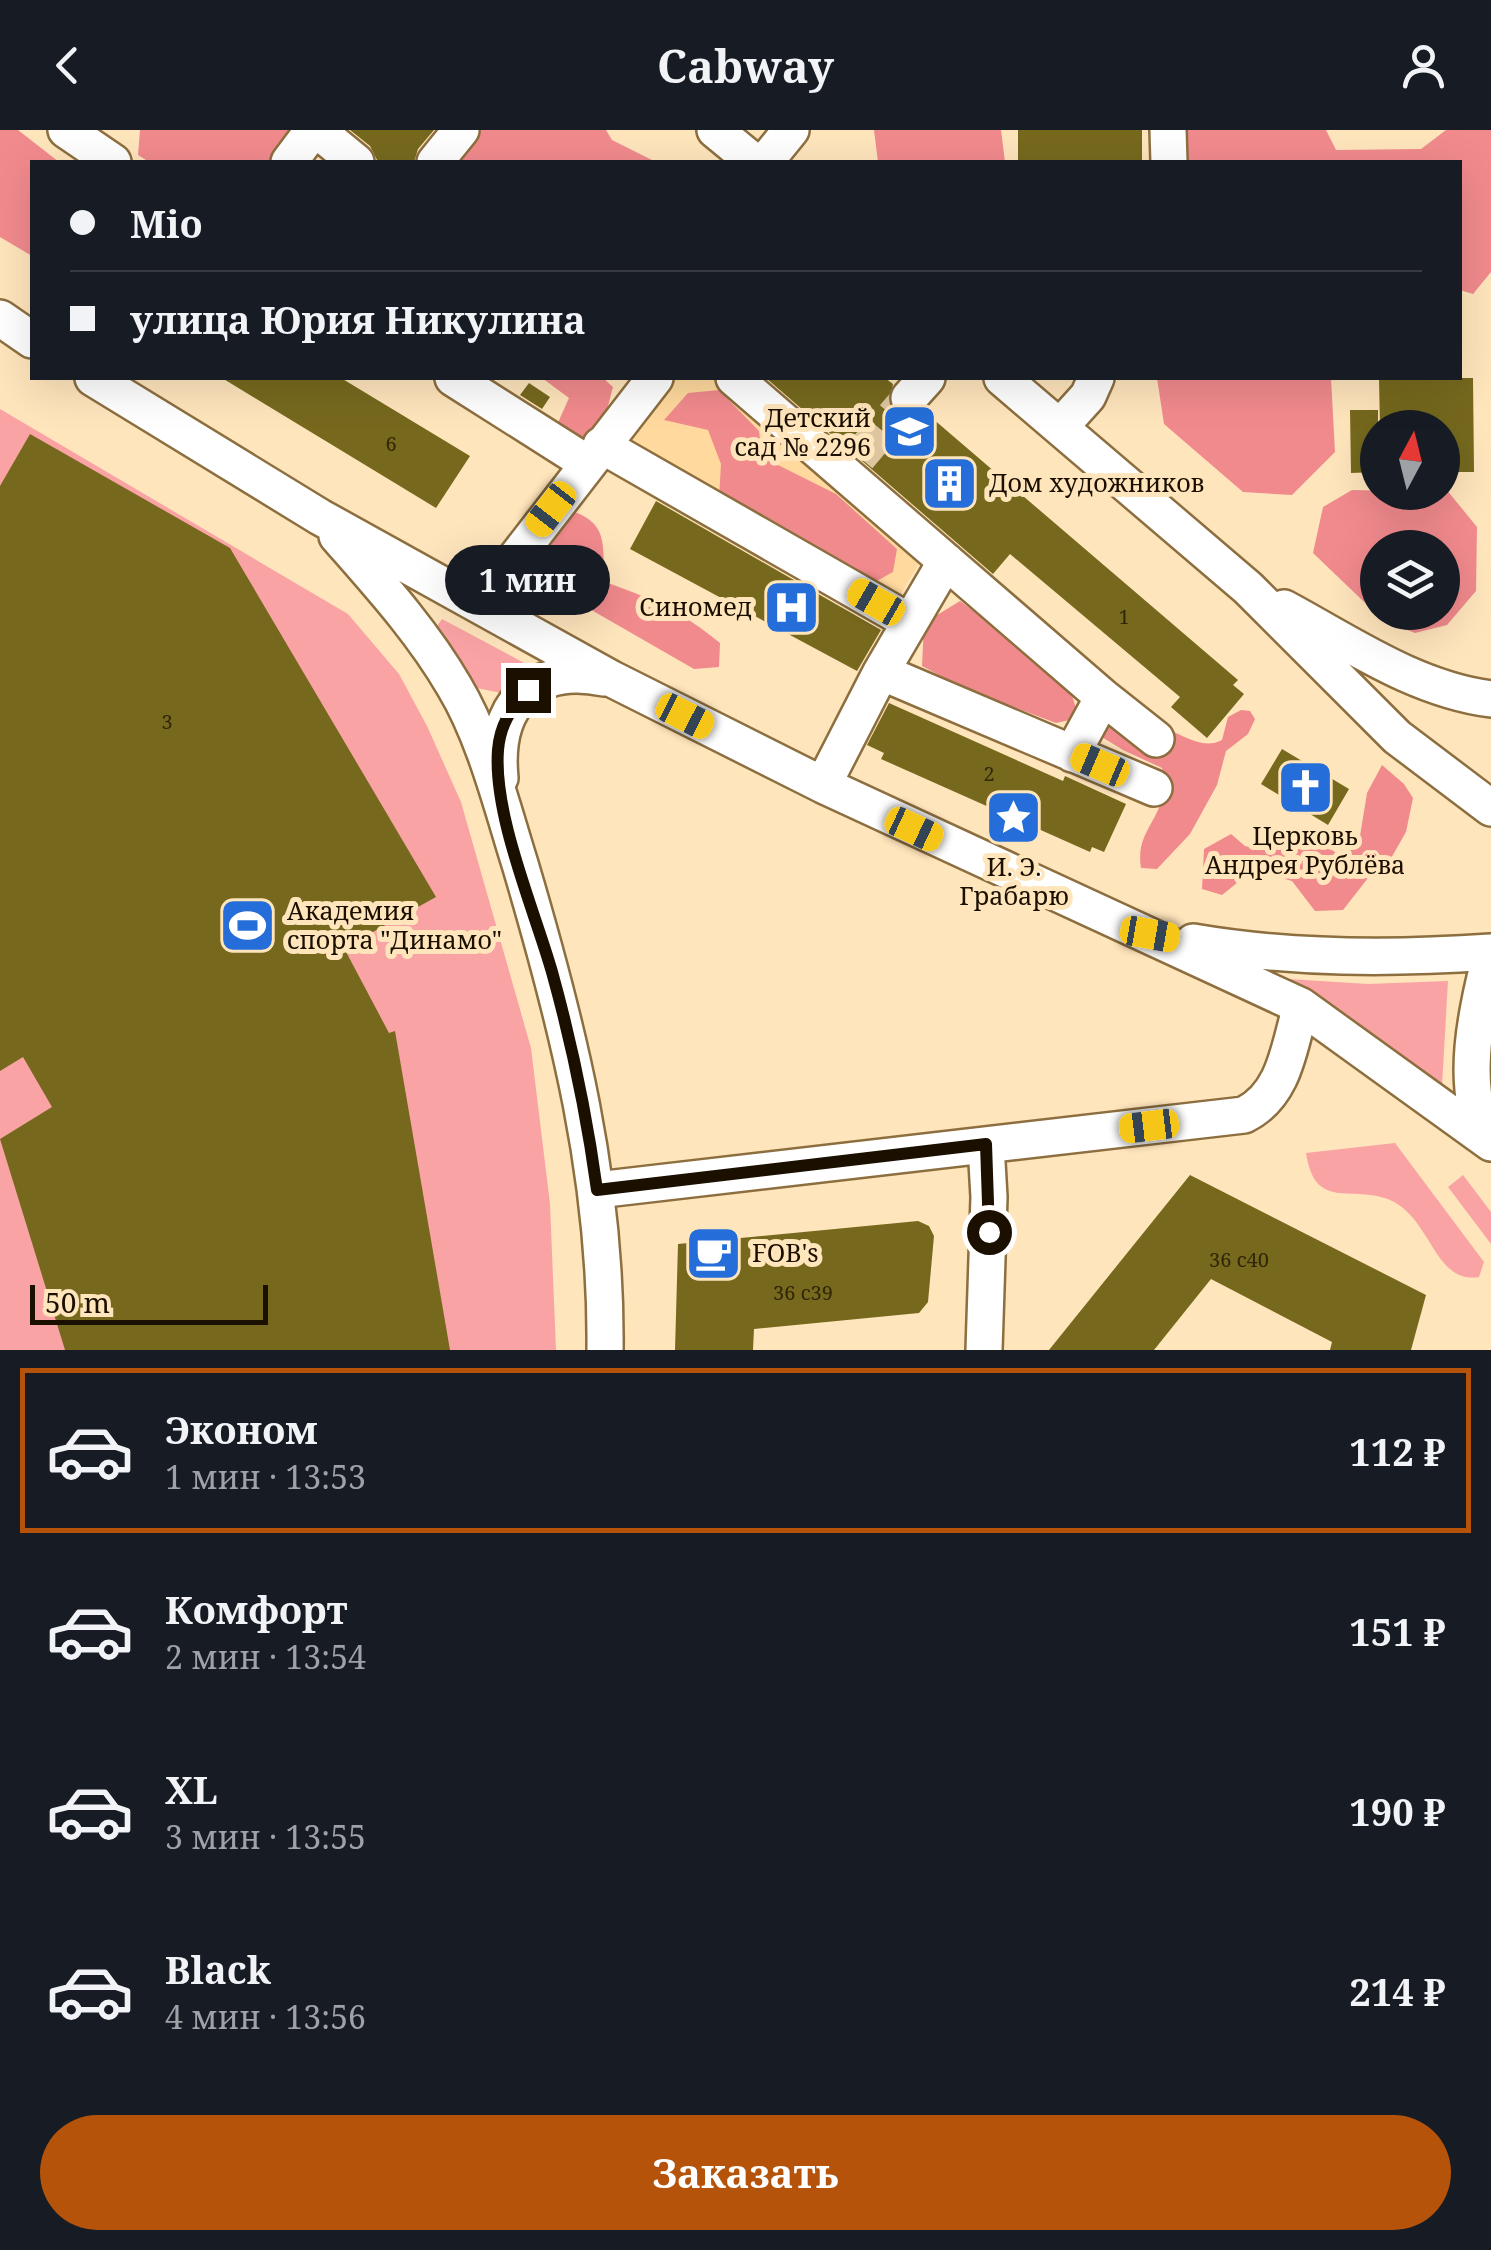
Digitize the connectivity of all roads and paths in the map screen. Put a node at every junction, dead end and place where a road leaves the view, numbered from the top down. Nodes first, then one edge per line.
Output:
1 (66, 130) edge
2 (315, 130) edge
3 (460, 130) edge
4 (715, 130) edge
5 (791, 130) edge
6 (1168, 130) edge
7 (110, 160) edge
8 (291, 160) edge
9 (353, 160) edge
10 (436, 160) edge
11 (752, 160) edge
12 (767, 160) edge
13 (1168, 160) edge
14 (0, 318) edge
15 (0, 330) edge
16 (30, 340) edge
17 (30, 340) edge
18 (96, 380) edge
19 (457, 380) edge
20 (653, 380) edge
21 (737, 380) edge
22 (1004, 380) edge
23 (1095, 380) edge
24 (1060, 428) junction
25 (594, 454) junction
26 (320, 517) junction
27 (946, 561) junction
28 (1248, 588) junction
29 (480, 604) junction
30 (910, 622) junction
31 (881, 672) junction
32 (612, 680) junction
33 (1102, 698) junction
34 (1491, 699) edge
35 (1156, 739) dead end
36 (1072, 754) junction
37 (823, 786) junction
38 (1154, 788) dead end
39 (1491, 808) edge
40 (503, 809) junction
41 (1150, 934) junction
42 (1491, 953) edge
43 (1301, 1006) junction
44 (1489, 1141) edge
45 (986, 1144) junction
46 (597, 1190) junction
47 (605, 1350) edge
48 (984, 1350) edge

1 - 7 street
2 - 8 street
2 - 9 street
3 - 10 street
4 - 11 street
5 - 12 street
6 - 13 street
14 - 16 street
15 - 17 street
18 - 26 street
19 - 25 street
20 - 25 street
21 - 27 street
22 - 24 street
23 - 24 street
24 - 28 street
25 - 29 street
25 - 30 street
26 - 29 street
26 - 40 street
27 - 30 street
27 - 33 street
28 - 34 street
28 - 39 street
29 - 32 street
30 - 31 street
31 - 36 street
31 - 37 street
32 - 37 street
32 - 40 street
33 - 35 street
33 - 36 street
36 - 38 street
37 - 41 street
40 - 46 street
41 - 42 street
41 - 43 street
42 - 44 street
43 - 44 street
43 - 45 street
45 - 46 street
45 - 48 street
46 - 47 street

